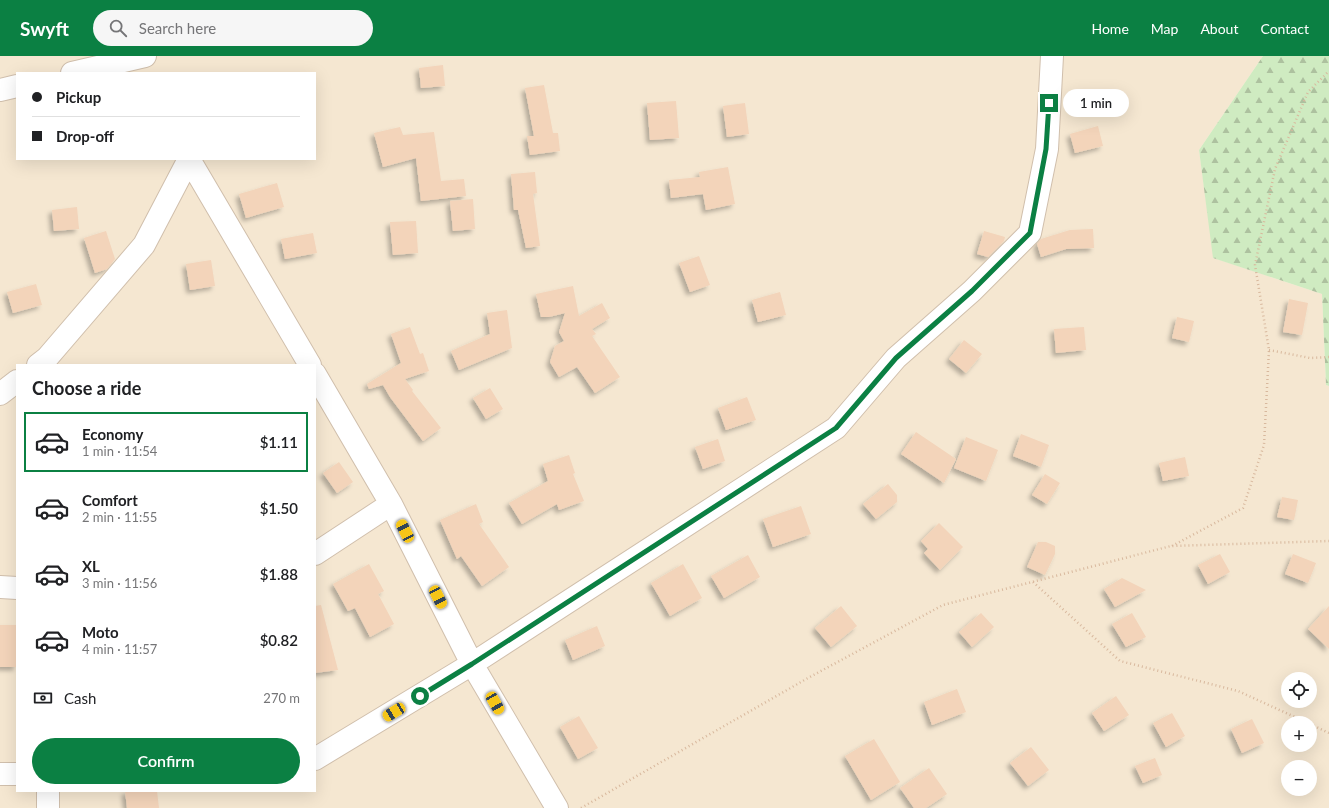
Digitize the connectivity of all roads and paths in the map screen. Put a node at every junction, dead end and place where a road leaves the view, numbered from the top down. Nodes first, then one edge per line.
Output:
1 (1052, 56) edge
2 (134, 63) edge
3 (1329, 71) edge
4 (78, 72) edge
5 (16, 86) edge
6 (0, 90) edge
7 (188, 160) edge
8 (190, 160) edge
9 (1268, 350) junction
10 (1329, 358) edge
11 (39, 364) edge
12 (309, 364) edge
13 (316, 376) edge
14 (16, 382) edge
15 (0, 394) edge
16 (391, 504) junction
17 (1329, 541) edge
18 (1171, 546) junction
19 (316, 553) edge
20 (1033, 582) junction
21 (0, 587) edge
22 (16, 588) edge
23 (472, 664) junction
24 (1292, 716) edge
25 (1317, 728) edge
26 (1329, 733) edge
27 (316, 758) edge
28 (0, 774) edge
29 (16, 774) edge
30 (48, 792) edge
31 (48, 808) edge
32 (556, 808) edge
33 (581, 808) edge

1 - 23 street
2 - 4 street
3 - 9 path
5 - 6 street
7 - 11 street
8 - 12 street
9 - 10 path
9 - 18 path
13 - 16 street
14 - 15 street
16 - 19 street
16 - 23 street
17 - 18 path
18 - 20 path
20 - 24 path
20 - 33 path
21 - 22 street
23 - 27 street
23 - 32 street
25 - 26 path
28 - 29 street
30 - 31 street

